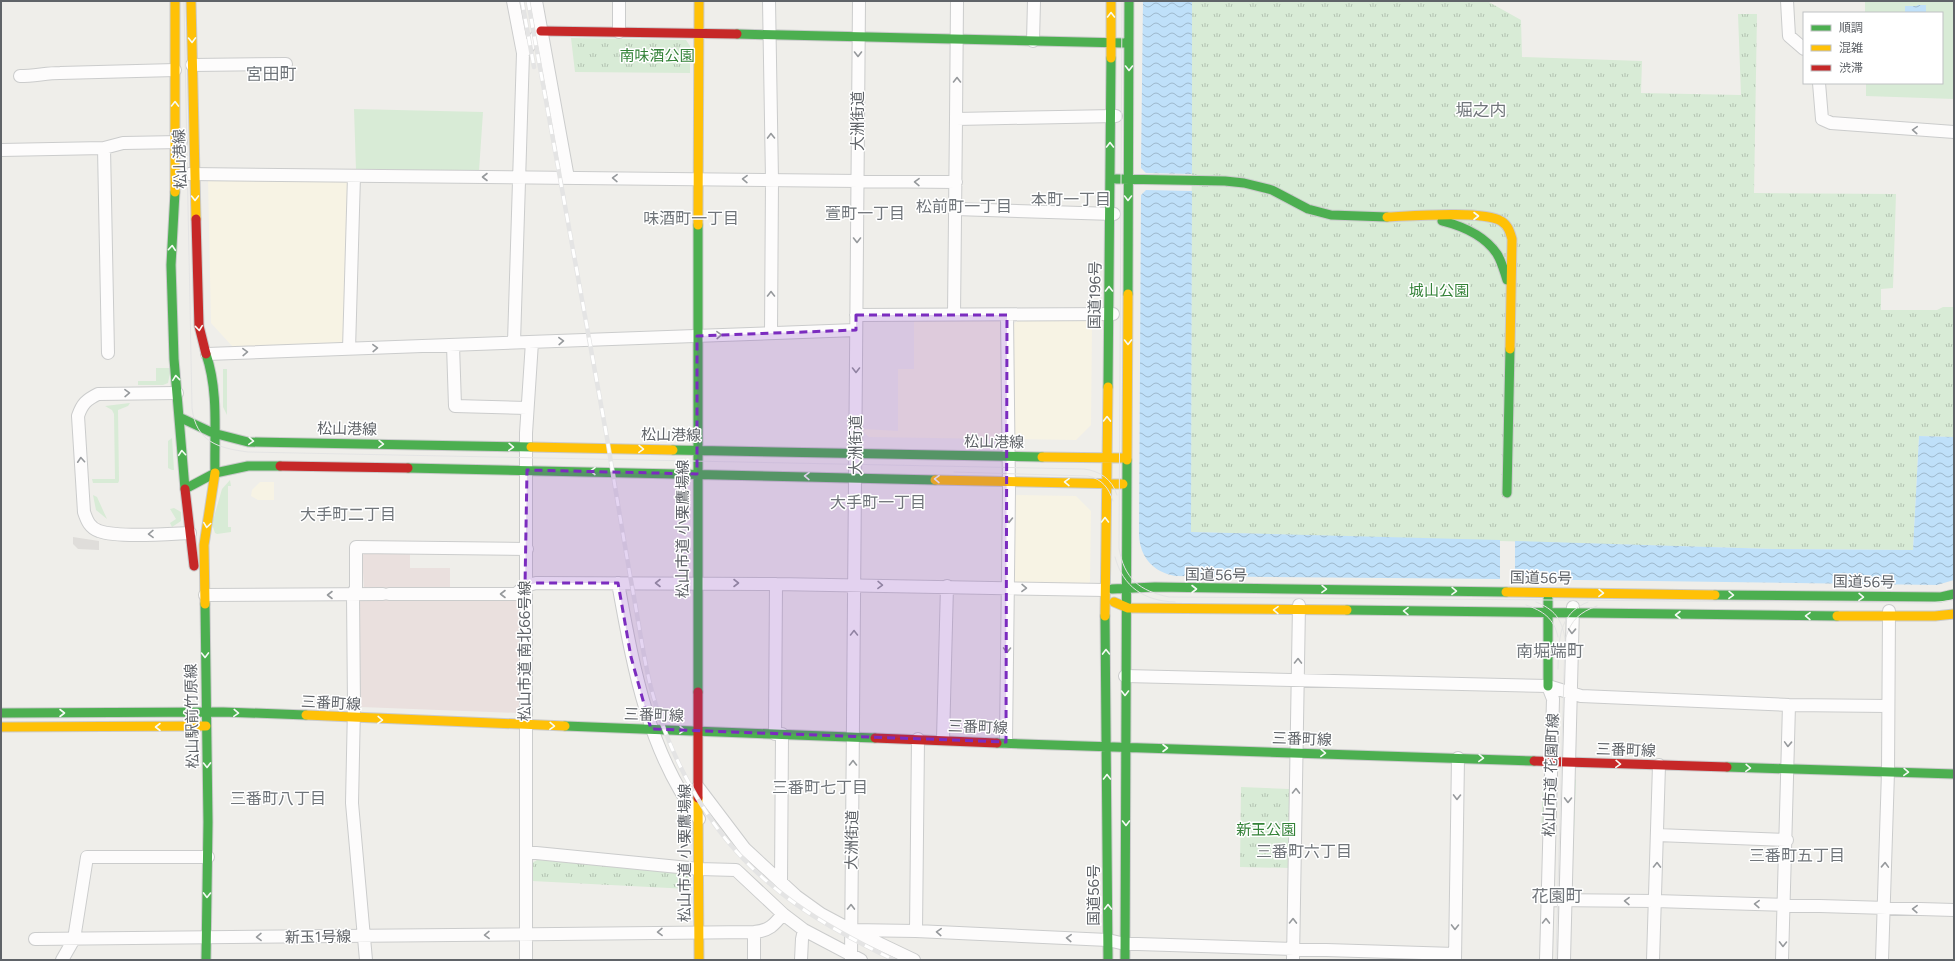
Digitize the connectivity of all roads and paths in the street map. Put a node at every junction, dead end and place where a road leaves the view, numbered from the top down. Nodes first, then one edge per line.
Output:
1 (175, 1) edge
2 (191, 1) edge
3 (513, 1) edge
4 (536, 1) edge
5 (620, 1) edge
6 (699, 1) edge
7 (769, 1) edge
8 (858, 1) edge
9 (957, 1) edge
10 (1034, 1) edge
11 (1111, 1) edge
12 (1129, 1) edge
13 (1787, 1) edge
14 (541, 31) junction
15 (619, 32) junction
16 (699, 33) junction
17 (768, 34) junction
18 (858, 36) junction
19 (957, 39) junction
20 (1033, 41) junction
21 (1110, 43) junction
22 (1129, 43) junction
23 (1803, 48) edge
24 (523, 53) junction
25 (286, 64) dead end
26 (192, 65) junction
27 (176, 70) junction
28 (20, 76) dead end
29 (1819, 84) edge
30 (1110, 116) junction
31 (1129, 116) junction
32 (956, 119) junction
33 (1954, 132) edge
34 (193, 140) junction
35 (175, 142) junction
36 (104, 148) junction
37 (1, 150) edge
38 (195, 174) junction
39 (175, 175) junction
40 (354, 176) junction
41 (519, 177) junction
42 (568, 178) junction
43 (698, 179) junction
44 (1110, 179) junction
45 (1128, 179) junction
46 (772, 180) junction
47 (858, 181) junction
48 (956, 182) junction
49 (955, 209) junction
50 (1110, 214) junction
51 (1128, 214) junction
52 (1423, 217) junction
53 (1512, 239) junction
54 (1497, 253) junction
55 (1510, 291) junction
56 (954, 314) junction
57 (1007, 314) junction
58 (1109, 314) junction
59 (1128, 314) junction
60 (856, 315) junction
61 (856, 330) junction
62 (771, 333) junction
63 (697, 336) junction
64 (514, 342) junction
65 (532, 342) junction
66 (453, 345) junction
67 (349, 349) junction
68 (108, 353) dead end
69 (206, 354) junction
70 (194, 356) dead end
71 (177, 394) junction
72 (188, 405) dead end
73 (527, 408) junction
74 (179, 416) junction
75 (198, 416) dead end
76 (213, 434) junction
77 (527, 447) junction
78 (697, 450) junction
79 (856, 454) junction
80 (1008, 456) junction
81 (1106, 458) junction
82 (1128, 458) junction
83 (527, 470) junction
84 (214, 473) junction
85 (698, 474) junction
86 (856, 477) junction
87 (1009, 481) junction
88 (1106, 483) junction
89 (1128, 484) junction
90 (185, 489) junction
91 (1507, 493) dead end
92 (190, 533) junction
93 (526, 549) junction
94 (1127, 557) junction
95 (618, 583) junction
96 (698, 583) junction
97 (776, 584) junction
98 (855, 585) junction
99 (525, 586) junction
100 (947, 586) junction
101 (1155, 587) junction
102 (1008, 588) junction
103 (1126, 588) junction
104 (1300, 589) junction
105 (1105, 590) junction
106 (1548, 592) junction
107 (1573, 592) junction
108 (1954, 594) edge
109 (200, 595) junction
110 (353, 595) junction
111 (1889, 597) junction
112 (1128, 608) junction
113 (1300, 610) junction
114 (1548, 612) junction
115 (1573, 613) junction
116 (1954, 614) edge
117 (1889, 616) junction
118 (1125, 676) junction
119 (1298, 681) junction
120 (1548, 686) junction
121 (1572, 693) junction
122 (1789, 705) junction
123 (1888, 706) junction
124 (1, 712) edge
125 (202, 712) junction
126 (354, 719) junction
127 (525, 725) junction
128 (202, 726) junction
129 (1, 727) edge
130 (651, 729) junction
131 (698, 731) junction
132 (778, 734) junction
133 (853, 737) junction
134 (918, 739) junction
135 (943, 739) junction
136 (1006, 742) junction
137 (1107, 747) junction
138 (1126, 748) junction
139 (1296, 752) junction
140 (1458, 758) junction
141 (1545, 760) junction
142 (1574, 761) junction
143 (1659, 765) junction
144 (1787, 769) junction
145 (1888, 772) junction
146 (1954, 774) edge
147 (698, 787) junction
148 (699, 819) junction
149 (1657, 836) junction
150 (1786, 840) junction
151 (526, 852) junction
152 (203, 857) junction
153 (699, 868) junction
154 (780, 882) junction
155 (1547, 900) junction
156 (1571, 900) junction
157 (1655, 901) junction
158 (1783, 905) junction
159 (1883, 908) junction
160 (1954, 910) edge
161 (783, 914) junction
162 (804, 930) junction
163 (851, 930) junction
164 (916, 931) junction
165 (699, 932) junction
166 (754, 932) junction
167 (526, 934) junction
168 (364, 936) junction
169 (202, 938) junction
170 (35, 939) dead end
171 (74, 939) junction
172 (1108, 940) junction
173 (1126, 944) junction
174 (1293, 954) edge
175 (1455, 957) edge
176 (854, 958) edge
177 (62, 960) edge
178 (198, 960) edge
179 (206, 960) edge
180 (366, 960) edge
181 (526, 960) edge
182 (699, 960) edge
183 (754, 960) edge
184 (801, 960) edge
185 (914, 960) edge
186 (1108, 960) edge
187 (1126, 960) edge
188 (1546, 960) edge
189 (1564, 960) edge
190 (1653, 960) edge
191 (1782, 960) edge
192 (1882, 960) edge

1 - 27 main road, 松山港線
2 -> 26 main road, 松山港線
3 - 24 street
4 - 14 street
5 - 15 street
6 - 16 main road, 松山市道 小栗鷹場線
7 - 17 street
8 - 18 street, 大洲街道
9 - 19 street
10 - 20 street
21 -> 11 main road, 国道196号
12 - 22 main road
13 - 23 street
14 - 15 main road
14 - 24 street
14 - 42 street
15 - 16 main road
16 - 17 main road
16 - 43 main road, 松山市道 小栗鷹場線
17 - 18 main road
46 -> 17 street
18 - 19 main road
18 -> 47 street, 大洲街道
19 - 20 main road
32 -> 19 street
20 - 21 main road
21 - 22 main road
21 - 30 main road, 国道196号
22 -> 31 main road
24 - 41 street
25 - 26 street
26 - 34 main road, 松山港線
27 - 28 street
35 -> 27 main road, 松山港線
33 -> 29 street
30 - 31 street
30 - 32 street
44 -> 30 main road, 国道196号
31 - 45 main road
32 - 48 street
34 - 35 street
34 - 38 main road, 松山港線
35 - 36 street
35 - 39 main road, 松山港線
36 - 37 street
36 - 68 street
38 - 39 street
38 - 40 street
38 -> 69 main road, 松山港線
71 -> 39 main road, 松山港線
41 -> 40 street
40 - 67 street
41 - 42 street
41 - 64 street
43 -> 42 street
46 -> 43 street
43 - 63 main road, 松山市道 小栗鷹場線
44 - 45 main road
44 - 50 main road, 国道196号
45 -> 51 main road
45 - 52 main road
46 - 47 street
62 -> 46 street
48 -> 47 street
47 -> 60 street, 大洲街道
48 - 49 street
49 - 50 street
49 - 56 street
50 - 51 street
58 -> 50 main road, 国道196号
51 - 59 main road
52 -> 53 main road
52 - 54 main road
53 - 54 main road
53 - 55 main road
54 - 55 main road
55 - 91 main road
56 - 57 street
56 - 60 street
57 - 58 street
57 - 80 street
58 - 59 street
81 -> 58 main road, 国道196号
59 -> 82 main road
60 - 61 street, 大洲街道
61 - 62 street
61 -> 79 street, 大洲街道
63 -> 62 street
65 -> 63 street
63 - 78 main road, 松山市道 小栗鷹場線
64 - 65 street
64 - 66 street
65 - 73 street, 松山市道 南北66号線
67 -> 66 street
66 - 73 street
69 -> 67 street
69 - 70 main road
69 - 76 main road, 松山港線
71 - 72 main road
71 - 74 main road, 松山港線
92 -> 71 street
73 - 77 street, 松山市道 南北66号線
74 - 76 main road, 松山港線
90 -> 74 main road, 松山港線
75 - 76 main road
76 -> 77 main road, 松山港線
76 - 84 main road, 松山港線
77 -> 78 main road, 松山港線
77 - 83 street, 松山市道 南北66号線
78 - 79 main road, 松山港線
78 - 85 main road, 松山市道 小栗鷹場線
79 - 80 main road, 松山港線
79 - 86 street, 大洲街道
80 - 81 main road, 松山港線
80 - 87 street
81 - 82 main road, 松山港線
81 - 88 main road, 国道196号
82 - 89 main road
83 - 84 main road
85 -> 83 main road
83 - 93 street, 松山市道 南北66号線
84 - 90 main road
84 - 92 main road
84 -> 109 main road, 松山駅前竹原線
86 -> 85 main road
85 - 96 main road, 松山市道 小栗鷹場線
87 -> 86 main road
86 - 98 street, 大洲街道
88 -> 87 main road
87 -> 102 street
88 - 89 main road
105 -> 88 main road, 国道196号
89 - 94 main road
90 - 92 main road, 松山駅前竹原線
92 - 109 main road, 松山駅前竹原線
93 - 99 street, 松山市道 南北66号線
93 - 110 street
94 - 101 main road
94 - 103 main road
96 -> 95 street
95 - 99 street
95 - 130 street
96 -> 97 street
96 - 131 main road, 松山市道 小栗鷹場線
97 - 98 street
97 - 132 street
98 -> 100 street
133 -> 98 street, 大洲街道
99 -> 110 street
99 - 127 street, 松山市道 南北66号線
100 - 102 street
100 - 135 street
101 - 103 main road, 国道56号
101 -> 104 main road, 国道56号
102 -> 105 street
102 -> 136 street
103 - 105 main road, 国道56号
103 - 112 main road
104 -> 106 main road, 国道56号
104 - 113 street
105 - 112 main road
137 -> 105 main road, 国道56号
106 - 107 main road, 国道56号
106 - 114 main road, 松山市道 花園町線
107 -> 111 main road, 国道56号
107 - 115 street, 松山市道 花園町線
108 - 111 main road, 国道56号
110 -> 109 street
109 - 125 main road, 松山駅前竹原線
110 - 126 street
111 - 117 street
113 -> 112 main road
112 - 118 main road
114 -> 113 main road
119 -> 113 street
114 - 115 main road
114 - 120 main road, 松山市道 花園町線
117 -> 115 main road
115 -> 121 street, 松山市道 花園町線
116 - 117 main road
117 - 123 street
118 - 119 street
118 -> 138 main road
119 - 120 street
119 - 139 street
120 - 121 street
120 - 141 street, 松山市道 花園町線
121 - 122 street
121 - 142 street, 松山市道 花園町線
122 - 123 street
122 -> 144 street
123 - 145 street
124 -> 125 main road, 三番町線
125 -> 126 main road, 三番町線
125 - 128 main road, 松山駅前竹原線
126 -> 127 main road, 三番町線
126 - 168 street
127 -> 130 main road, 三番町線
127 - 151 street, 松山市道 南北66号線
128 -> 129 main road
128 - 152 main road, 松山駅前竹原線
130 -> 131 main road, 三番町線
130 - 148 street
131 - 132 main road, 三番町線
131 - 147 main road, 松山市道 小栗鷹場線
132 - 133 main road, 三番町線
132 - 154 street
133 - 134 main road, 三番町線
163 -> 133 street, 大洲街道
134 - 135 main road, 三番町線
134 - 164 street
135 - 136 main road, 三番町線
136 - 137 main road, 三番町線
137 - 138 main road, 三番町線
172 -> 137 main road, 国道56号
138 -> 139 main road, 三番町線
138 -> 173 main road
139 -> 140 main road, 三番町線
174 -> 139 street
140 -> 141 main road, 三番町線
140 -> 175 street
141 - 142 main road, 三番町線
141 - 155 street, 松山市道 花園町線
142 -> 143 main road, 三番町線
142 -> 156 street, 松山市道 花園町線
143 -> 144 main road, 三番町線
143 - 149 street
144 - 145 main road, 三番町線
144 - 150 street
145 -> 146 main road, 三番町線
159 -> 145 street
147 - 148 main road, 松山市道 小栗鷹場線
147 - 154 street
148 - 153 main road, 松山市道 小栗鷹場線
149 - 150 street
157 -> 149 street
150 - 158 street
151 - 153 street
151 - 167 street, 松山市道 南北66号線
152 - 169 main road, 松山駅前竹原線
152 - 171 street
153 - 161 street
153 - 165 main road, 松山市道 小栗鷹場線
154 - 163 street
155 - 156 street
188 -> 155 street, 松山市道 花園町線
157 -> 156 street
156 - 189 street, 松山市道 花園町線
158 -> 157 street
157 - 190 street
158 - 159 street
158 -> 191 street
160 -> 159 street
159 - 192 street
161 - 162 street
161 - 166 street, 新玉1号線
162 - 176 street
162 - 184 street
163 - 164 street
163 - 176 street, 大洲街道
163 - 185 street
172 -> 164 street
165 - 166 street, 新玉1号線
165 -> 167 street, 新玉1号線
165 - 182 main road, 松山市道 小栗鷹場線
166 - 183 street
167 -> 168 street, 新玉1号線
167 - 181 street, 松山市道 南北66号線
168 -> 169 street, 新玉1号線
168 - 180 street
169 - 171 street, 新玉1号線
169 - 178 main road, 松山駅前竹原線
169 - 179 main road, 松山駅前竹原線
170 - 171 street, 新玉1号線
171 - 177 street
172 - 173 street
172 - 186 main road, 国道56号
173 - 174 street
173 - 187 main road
174 - 175 street

